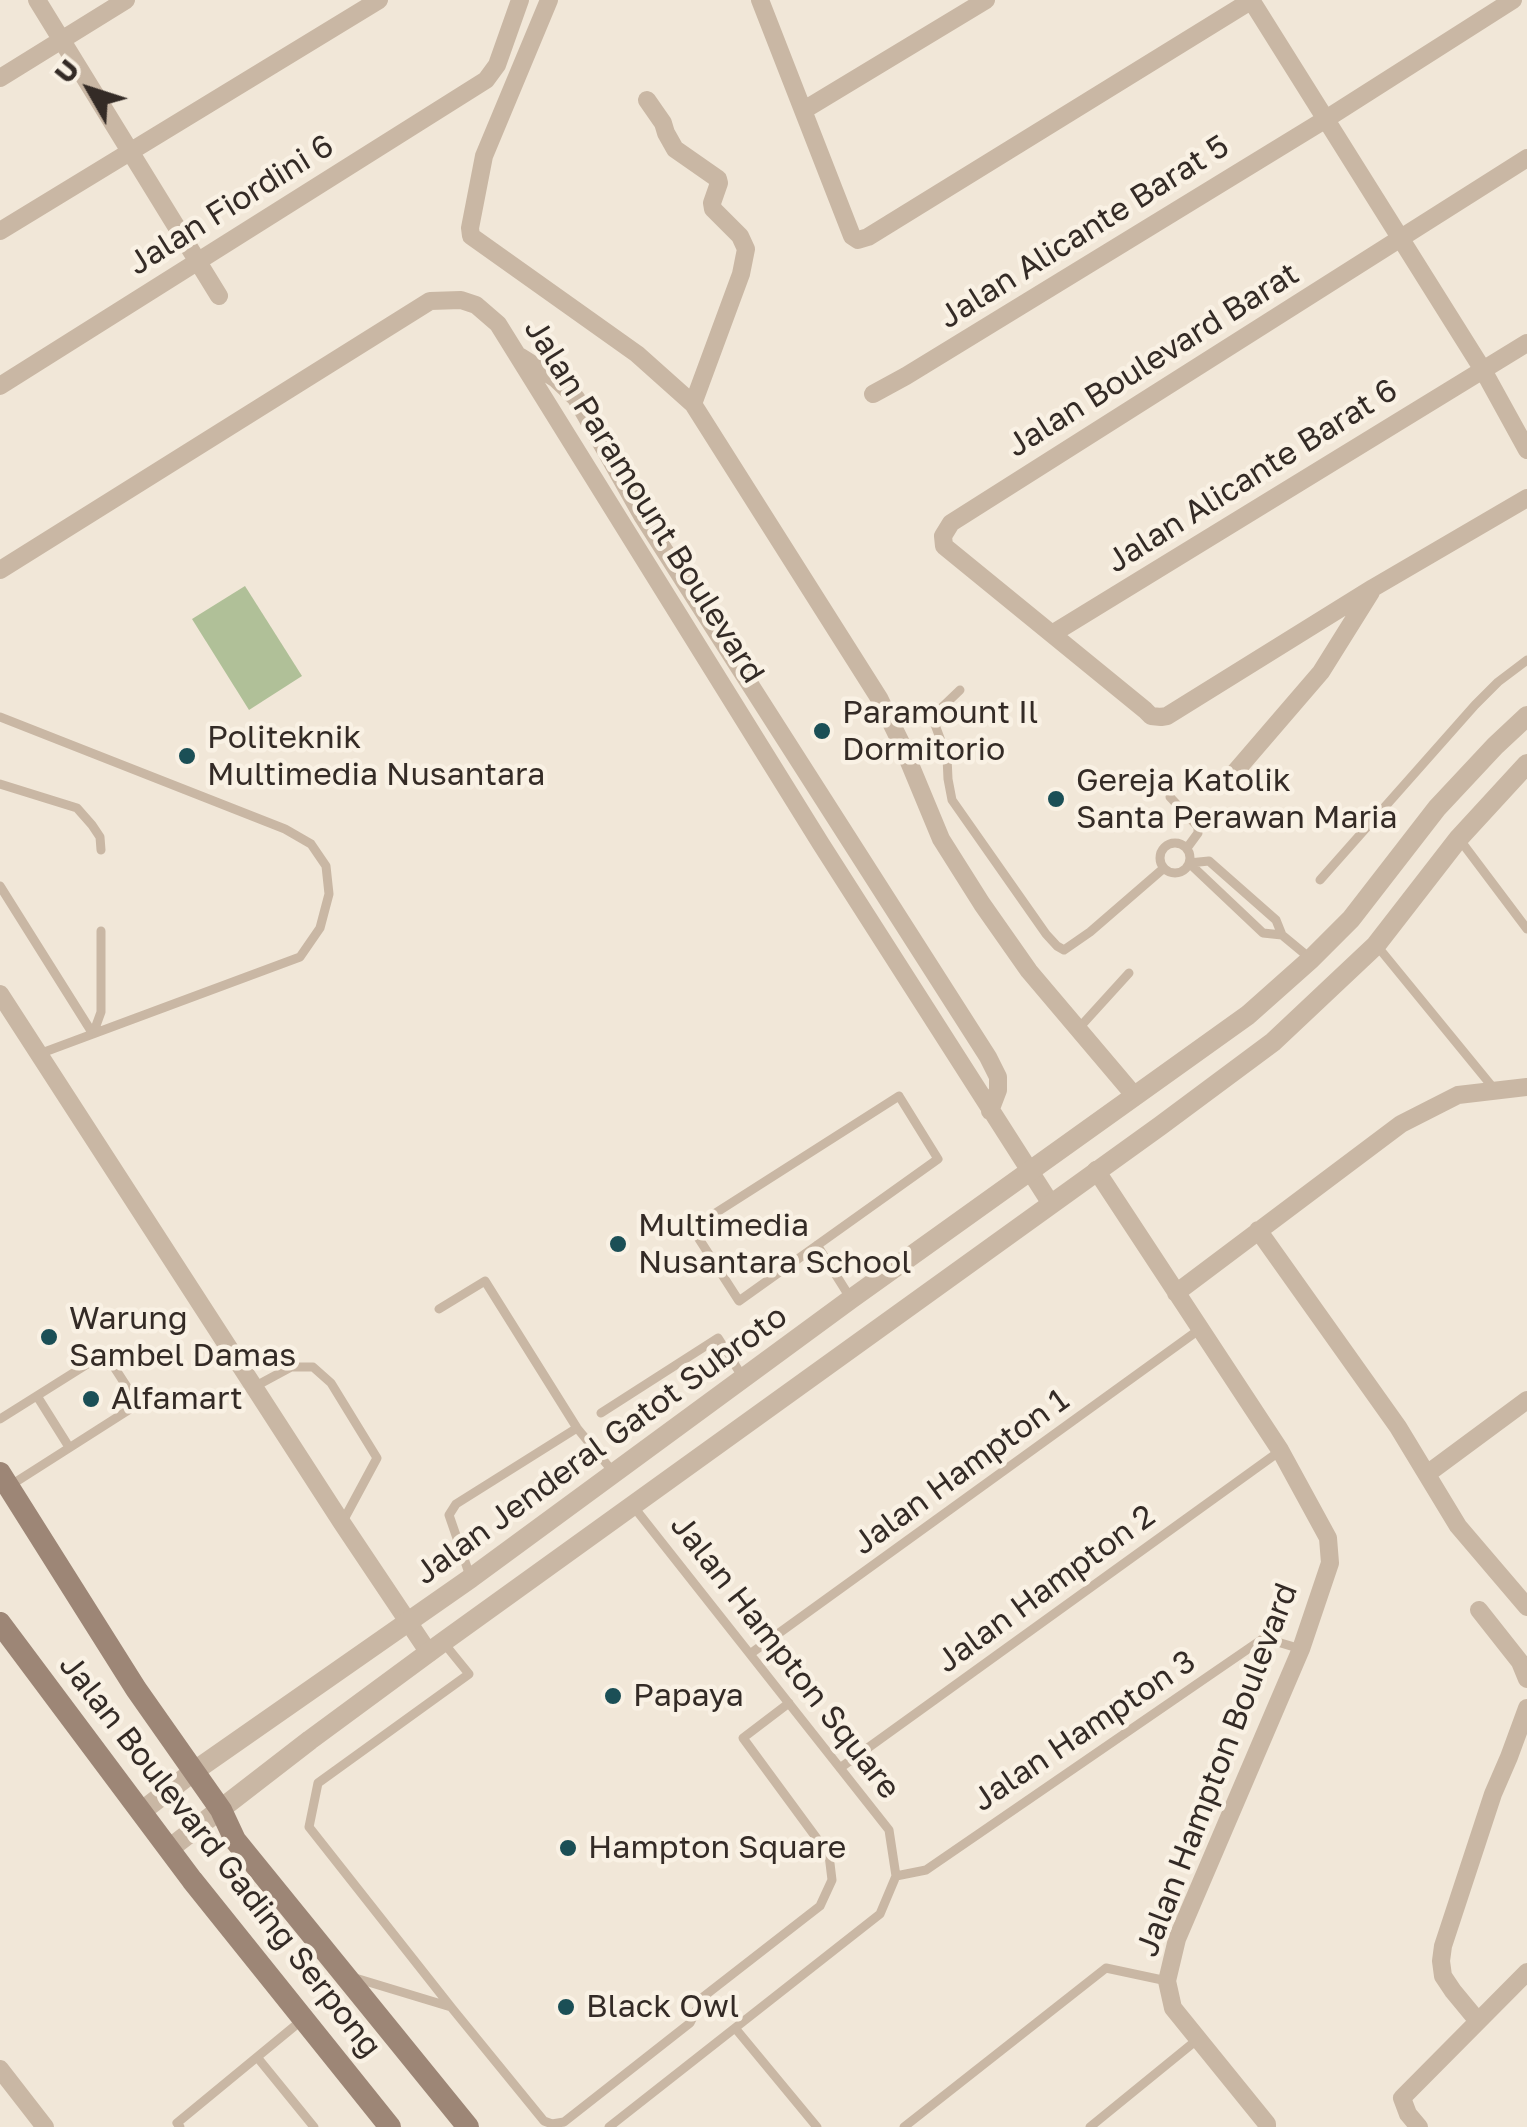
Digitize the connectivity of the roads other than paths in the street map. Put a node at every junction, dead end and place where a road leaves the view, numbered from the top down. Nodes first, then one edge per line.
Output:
1 (37, 0) edge
2 (126, 0) edge
3 (379, 0) edge
4 (520, 0) edge
5 (550, 0) edge
6 (760, 0) edge
7 (986, 0) edge
8 (1251, 0) edge
9 (1513, 0) edge
10 (62, 41) junction
11 (0, 78) edge
12 (648, 100) dead end
13 (804, 110) junction
14 (1326, 119) junction
15 (130, 152) junction
16 (1527, 158) edge
17 (0, 232) edge
18 (1401, 239) junction
19 (198, 262) junction
20 (220, 296) dead end
21 (1527, 343) edge
22 (517, 354) junction
23 (1483, 370) junction
24 (0, 386) edge
25 (873, 394) dead end
26 (693, 404) junction
27 (1527, 450) edge
28 (1527, 498) edge
29 (0, 570) edge
30 (1374, 588) junction
31 (1052, 634) junction
32 (1527, 660) edge
33 (960, 690) dead end
34 (0, 716) edge
35 (1527, 716) edge
36 (1526, 765) edge
37 (1229, 779) dead end
38 (0, 784) edge
39 (1170, 797) dead end
40 (1459, 838) junction
41 (1187, 848) junction
42 (101, 850) dead end
43 (1189, 863) junction
44 (1164, 868) junction
45 (1320, 880) dead end
46 (0, 886) edge
47 (1527, 929) edge
48 (101, 931) dead end
49 (1282, 935) junction
50 (1376, 945) junction
51 (1311, 959) junction
52 (1129, 973) dead end
53 (0, 994) edge
54 (1077, 1030) junction
55 (93, 1034) junction
56 (39, 1054) junction
57 (1527, 1087) edge
58 (1495, 1090) junction
59 (1134, 1095) junction
60 (990, 1112) junction
61 (1096, 1170) junction
62 (1029, 1172) junction
63 (1050, 1204) junction
64 (1258, 1230) junction
65 (817, 1246) junction
66 (1176, 1293) junction
67 (852, 1298) junction
68 (439, 1309) dead end
69 (1200, 1330) junction
70 (744, 1379) junction
71 (254, 1386) junction
72 (37, 1396) junction
73 (1527, 1400) edge
74 (601, 1413) dead end
75 (0, 1420) edge
76 (577, 1428) junction
77 (69, 1447) junction
78 (1280, 1450) junction
79 (614, 1473) junction
80 (1427, 1474) junction
81 (4, 1479) edge
82 (633, 1506) junction
83 (342, 1523) junction
84 (472, 1578) junction
85 (1524, 1599) edge
86 (1479, 1610) dead end
87 (0, 1623) edge
88 (408, 1623) junction
89 (436, 1648) junction
90 (1301, 1649) junction
91 (750, 1654) junction
92 (1527, 1679) edge
93 (789, 1703) junction
94 (1527, 1708) edge
95 (840, 1768) junction
96 (193, 1772) junction
97 (142, 1810) junction
98 (221, 1810) junction
99 (169, 1849) junction
100 (896, 1876) junction
101 (1527, 1972) edge
102 (345, 1975) junction
103 (1167, 1981) junction
104 (452, 2007) junction
105 (303, 2020) junction
106 (1477, 2020) junction
107 (735, 2028) junction
108 (1198, 2039) junction
109 (257, 2057) junction
110 (0, 2069) edge
111 (45, 2127) edge
112 (180, 2127) edge
113 (314, 2127) edge
114 (390, 2127) edge
115 (468, 2127) edge
116 (609, 2127) edge
117 (818, 2127) edge
118 (904, 2127) edge
119 (1090, 2127) edge
120 (1267, 2127) edge
121 (1419, 2127) edge

1 - 10 street
2 - 10 street
3 - 15 street
4 - 19 street, Jalan Fiordini 6
5 - 26 street
6 - 13 street
7 - 13 street
8 - 13 street
8 - 14 street
9 - 14 street, Jalan Alicante Barat 5
10 - 11 street
10 - 15 street
12 - 26 street
14 - 18 street
14 - 25 street, Jalan Alicante Barat 5
15 - 17 street
15 - 19 street
16 - 18 street, Jalan Boulevard Barat
18 - 23 street
18 - 31 street, Jalan Boulevard Barat
19 - 20 street
19 - 24 street, Jalan Fiordini 6
21 - 23 street, Jalan Alicante Barat 6
22 - 29 street, Jalan Paramount Boulevard
22 - 60 street, Jalan Paramount Boulevard
22 - 60 street
23 - 27 street
23 - 31 street, Jalan Alicante Barat 6
26 - 54 street
28 - 30 street
30 - 31 street
30 - 37 street
32 - 45 lane
33 - 44 lane
34 - 55 lane
35 - 51 street, Jalan Jenderal Gatot Subroto
36 - 40 street, Jalan Jenderal Gatot Subroto
38 - 42 lane
39 - 41 lane
40 - 47 lane
40 - 50 street, Jalan Jenderal Gatot Subroto
41 - 43 lane
41 - 44 lane
43 - 44 lane
43 - 49 lane
43 - 49 lane
46 - 55 lane
48 - 55 lane
49 - 51 lane
50 - 58 lane
50 - 61 street, Jalan Jenderal Gatot Subroto
51 - 59 street, Jalan Jenderal Gatot Subroto
52 - 54 lane
53 - 56 street
54 - 59 street
55 - 56 lane
56 - 71 street
57 - 58 street
58 - 64 street
59 - 62 street, Jalan Jenderal Gatot Subroto
60 - 62 street, Jalan Paramount Boulevard
61 - 63 street, Jalan Jenderal Gatot Subroto
61 - 66 street, Jalan Hampton Boulevard
62 - 63 street, Jalan Paramount Boulevard
62 - 67 street, Jalan Jenderal Gatot Subroto
63 - 82 street, Jalan Jenderal Gatot Subroto
64 - 66 street
64 - 80 street
65 - 65 lane
65 - 67 lane
66 - 69 street, Jalan Hampton Boulevard
67 - 70 street, Jalan Jenderal Gatot Subroto
68 - 76 lane
69 - 78 street, Jalan Hampton Boulevard
69 - 91 lane, Jalan Hampton 1
70 - 74 lane
70 - 79 street, Jalan Jenderal Gatot Subroto
71 - 83 street
71 - 83 lane
72 - 75 lane
72 - 77 lane
72 - 77 lane
73 - 80 street
76 - 79 lane
76 - 84 lane
77 - 81 lane
78 - 90 street, Jalan Hampton Boulevard
78 - 95 lane, Jalan Hampton 2
79 - 84 street, Jalan Jenderal Gatot Subroto
80 - 85 street
81 - 96 main road, Jalan Boulevard Gading Serpong
82 - 89 street, Jalan Jenderal Gatot Subroto
82 - 91 lane, Jalan Hampton Square
83 - 88 street
84 - 88 street, Jalan Jenderal Gatot Subroto
86 - 92 street
87 - 97 main road, Jalan Boulevard Gading Serpong
88 - 89 street
88 - 96 street, Jalan Jenderal Gatot Subroto
89 - 98 street, Jalan Jenderal Gatot Subroto
89 - 104 lane
90 - 100 lane, Jalan Hampton 3
90 - 103 street, Jalan Hampton Boulevard
91 - 93 lane, Jalan Hampton Square
93 - 95 lane, Jalan Hampton Square
93 - 104 lane
94 - 106 street
95 - 100 lane, Jalan Hampton Square
96 - 97 street, Jalan Jenderal Gatot Subroto
96 - 98 main road, Jalan Boulevard Gading Serpong
97 - 99 main road, Jalan Boulevard Gading Serpong
98 - 99 street, Jalan Jenderal Gatot Subroto
98 - 102 main road, Jalan Boulevard Gading Serpong
99 - 105 main road, Jalan Boulevard Gading Serpong
100 - 107 lane
101 - 106 street
102 - 104 lane
102 - 115 main road, Jalan Boulevard Gading Serpong
103 - 108 street, Jalan Hampton Boulevard
103 - 118 lane
105 - 109 lane
105 - 114 main road, Jalan Boulevard Gading Serpong
106 - 121 street
107 - 116 lane
107 - 117 lane
108 - 119 lane
108 - 120 street, Jalan Hampton Boulevard
109 - 112 lane
109 - 113 lane
110 - 111 street

